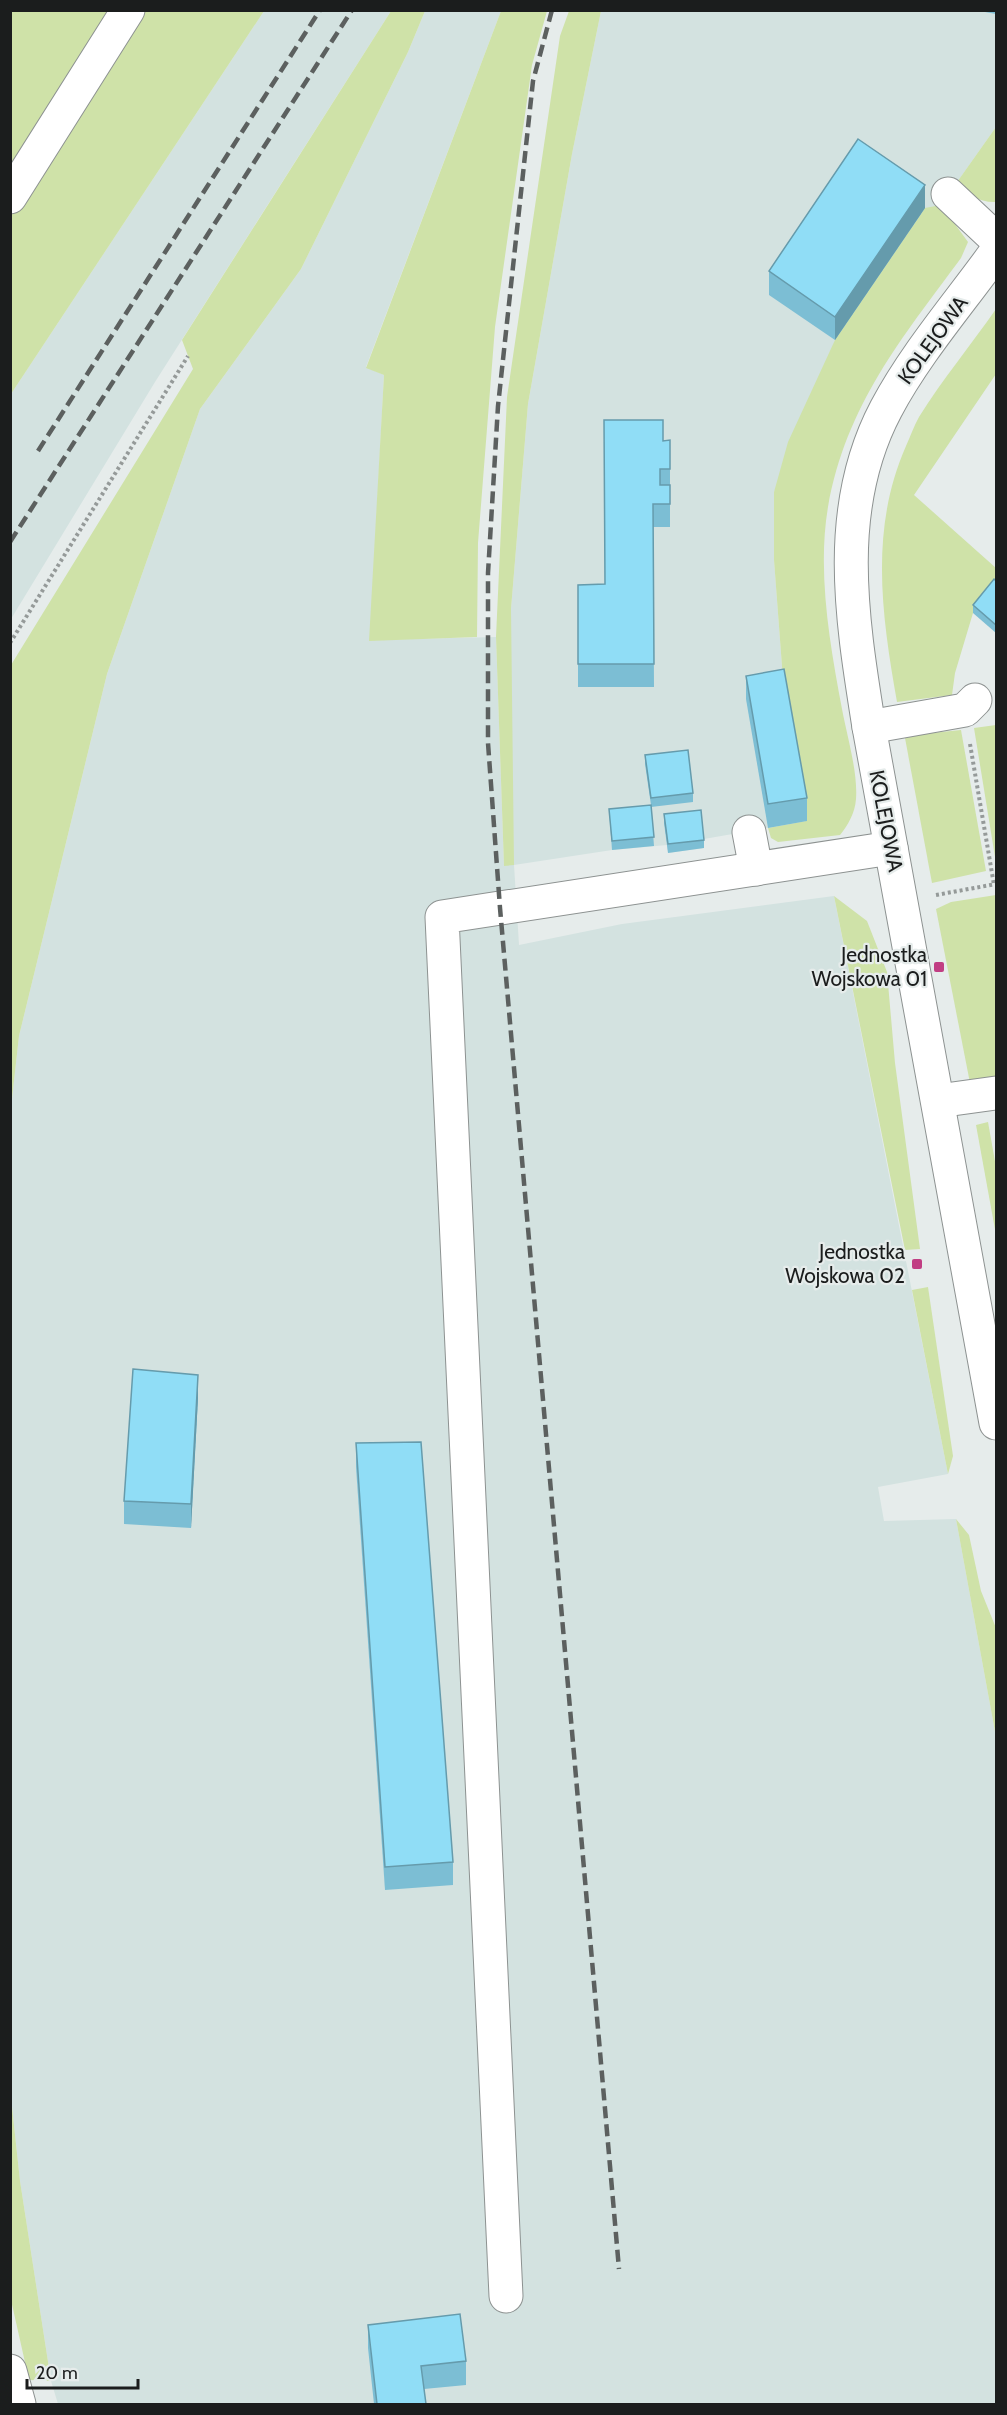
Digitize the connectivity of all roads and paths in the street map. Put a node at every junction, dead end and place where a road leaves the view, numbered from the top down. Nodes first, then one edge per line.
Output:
1 (128, 10) edge
2 (948, 194) dead end
3 (10, 197) edge
4 (996, 239) edge
5 (996, 252) edge
6 (188, 356) dead end
7 (10, 644) edge
8 (967, 705) joint
9 (868, 727) junction
10 (749, 832) dead end
11 (891, 848) junction
12 (756, 868) junction
13 (995, 885) edge
14 (929, 897) dead end
15 (996, 1093) edge
16 (938, 1101) junction
17 (996, 1423) edge
18 (506, 2296) dead end
19 (10, 2371) edge
20 (20, 2404) edge

1 - 3 street
2 - 4 street
5 - 9 street, KOLEJOWA
6 - 7 path
8 - 9 street
8 - 13 path
9 - 11 street, KOLEJOWA
10 - 12 street
11 - 12 street
11 - 16 street, KOLEJOWA
12 - 18 street
13 - 14 path
15 - 16 street
16 - 17 street, KOLEJOWA
19 - 20 street

